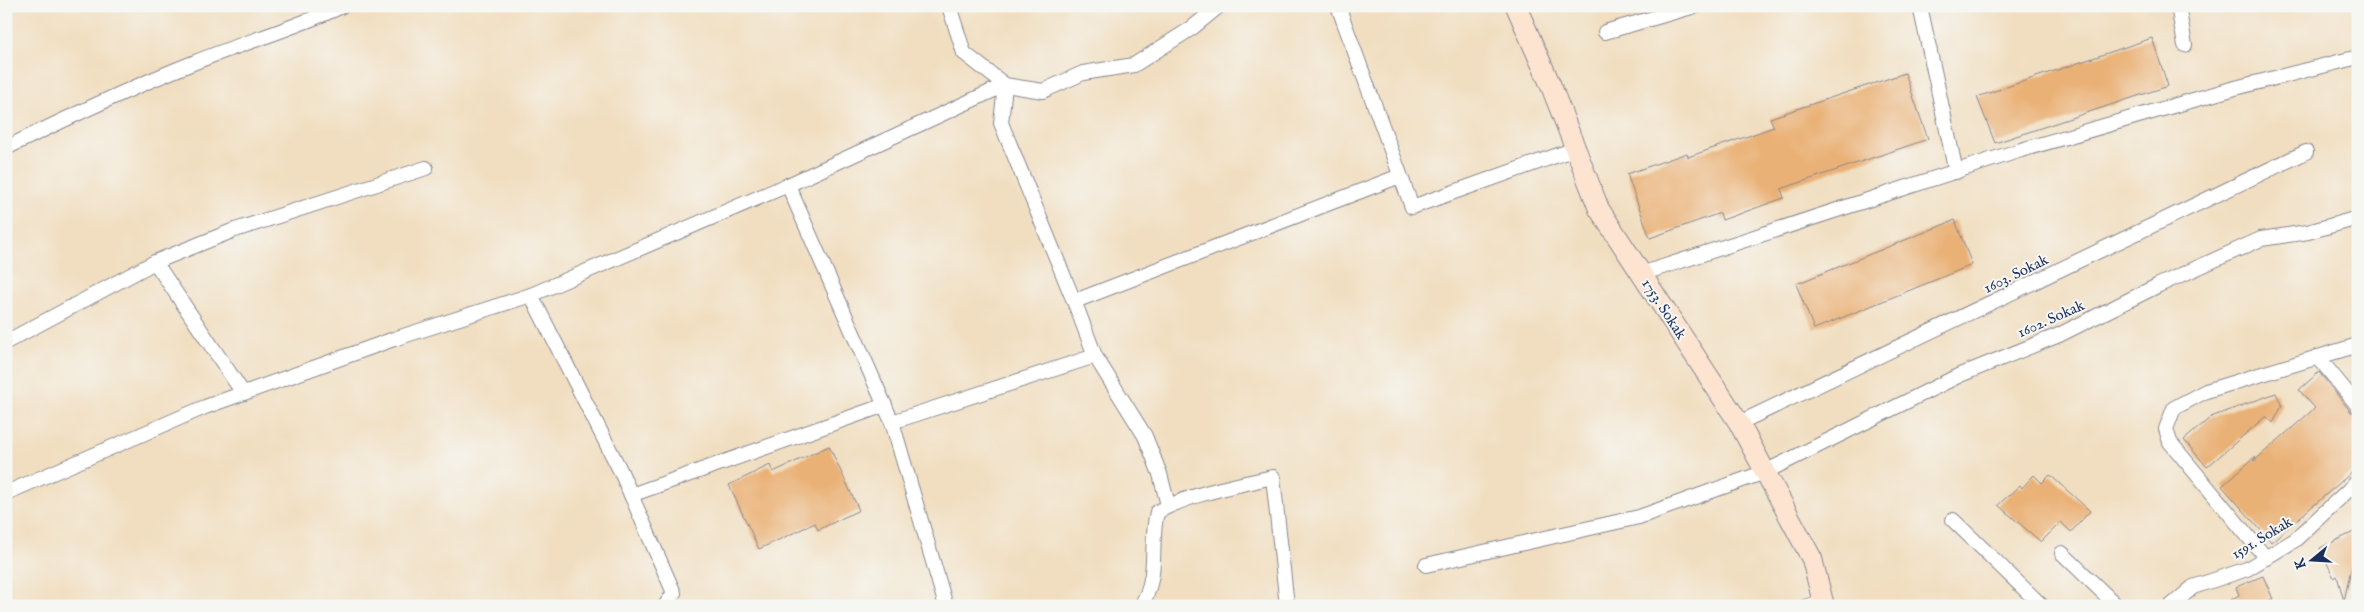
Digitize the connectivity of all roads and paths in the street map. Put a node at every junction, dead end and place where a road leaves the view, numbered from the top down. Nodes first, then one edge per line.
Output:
1 (342, 6) edge
2 (949, 6) edge
3 (1219, 6) edge
4 (1338, 6) edge
5 (1516, 6) edge
6 (1695, 6) edge
7 (1920, 6) edge
8 (2178, 6) edge
9 (1605, 32) dead end
10 (2186, 46) dead end
11 (2358, 56) edge
12 (1005, 85) junction
13 (6, 148) edge
14 (1575, 149) junction
15 (2306, 152) dead end
16 (426, 168) dead end
17 (1956, 172) junction
18 (1400, 176) junction
19 (788, 186) junction
20 (2358, 218) edge
21 (155, 262) junction
22 (1641, 274) junction
23 (531, 295) junction
24 (1074, 301) junction
25 (6, 342) edge
26 (2358, 345) edge
27 (1095, 356) junction
28 (2318, 357) junction
29 (244, 393) junction
30 (885, 406) junction
31 (2358, 406) edge
32 (892, 422) junction
33 (1739, 423) junction
34 (1765, 472) junction
35 (2358, 481) edge
36 (6, 493) edge
37 (631, 495) junction
38 (1168, 506) junction
39 (1953, 520) dead end
40 (2062, 553) dead end
41 (2266, 558) junction
42 (1426, 565) dead end
43 (1818, 605) edge
44 (665, 606) edge
45 (946, 606) edge
46 (1141, 606) edge
47 (1287, 606) edge
48 (2042, 606) edge
49 (2117, 606) edge
50 (2171, 606) edge

1 - 13 street
2 - 12 street
3 - 12 street
4 - 18 street
5 - 14 street, 1753. Sokak
6 - 9 street
7 - 17 street
8 - 10 street
11 - 17 street
12 - 19 street
12 - 24 street
14 - 18 street
14 - 22 street, 1753. Sokak
15 - 33 street, 1603. Sokak
16 - 21 street
17 - 22 street
18 - 24 street
19 - 23 street
19 - 30 street
20 - 34 street, 1602. Sokak
21 - 25 street
21 - 29 street
22 - 33 street, 1753. Sokak
23 - 29 street
23 - 37 street
24 - 27 street
26 - 28 street
27 - 32 street
27 - 38 street
28 - 31 street
28 - 41 street
29 - 36 street
30 - 32 street
30 - 37 street
32 - 45 street
33 - 34 street, 1753. Sokak
34 - 42 street, 1602. Sokak
34 - 43 street, 1753. Sokak
35 - 41 street, 1591. Sokak
37 - 44 street
38 - 46 street
38 - 47 street
39 - 48 street
40 - 49 street
41 - 50 street, 1591. Sokak

